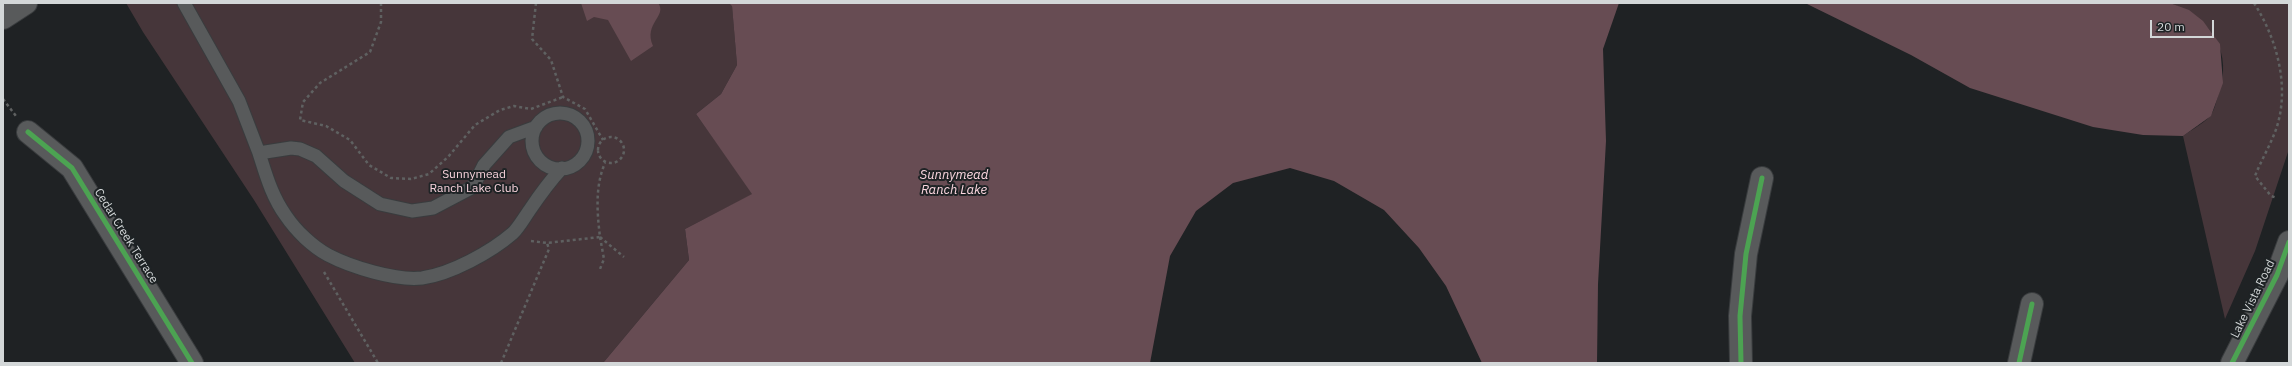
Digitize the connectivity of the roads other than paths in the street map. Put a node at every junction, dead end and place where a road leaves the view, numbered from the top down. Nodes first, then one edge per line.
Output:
1 (26, 3) edge
2 (184, 3) edge
3 (3, 18) edge
4 (536, 127) junction
5 (28, 132) dead end
6 (259, 153) junction
7 (562, 168) junction
8 (1762, 178) dead end
9 (2289, 242) edge
10 (2032, 304) dead end
11 (192, 363) edge
12 (1741, 363) edge
13 (2019, 363) edge
14 (2232, 363) edge

1 - 3 street
2 - 6 lane
4 - 6 lane
4 - 7 lane
4 - 7 lane
5 - 11 street, Cedar Creek Terrace
6 - 7 lane
8 - 12 street
9 - 14 street, Lake Vista Road
10 - 13 street

